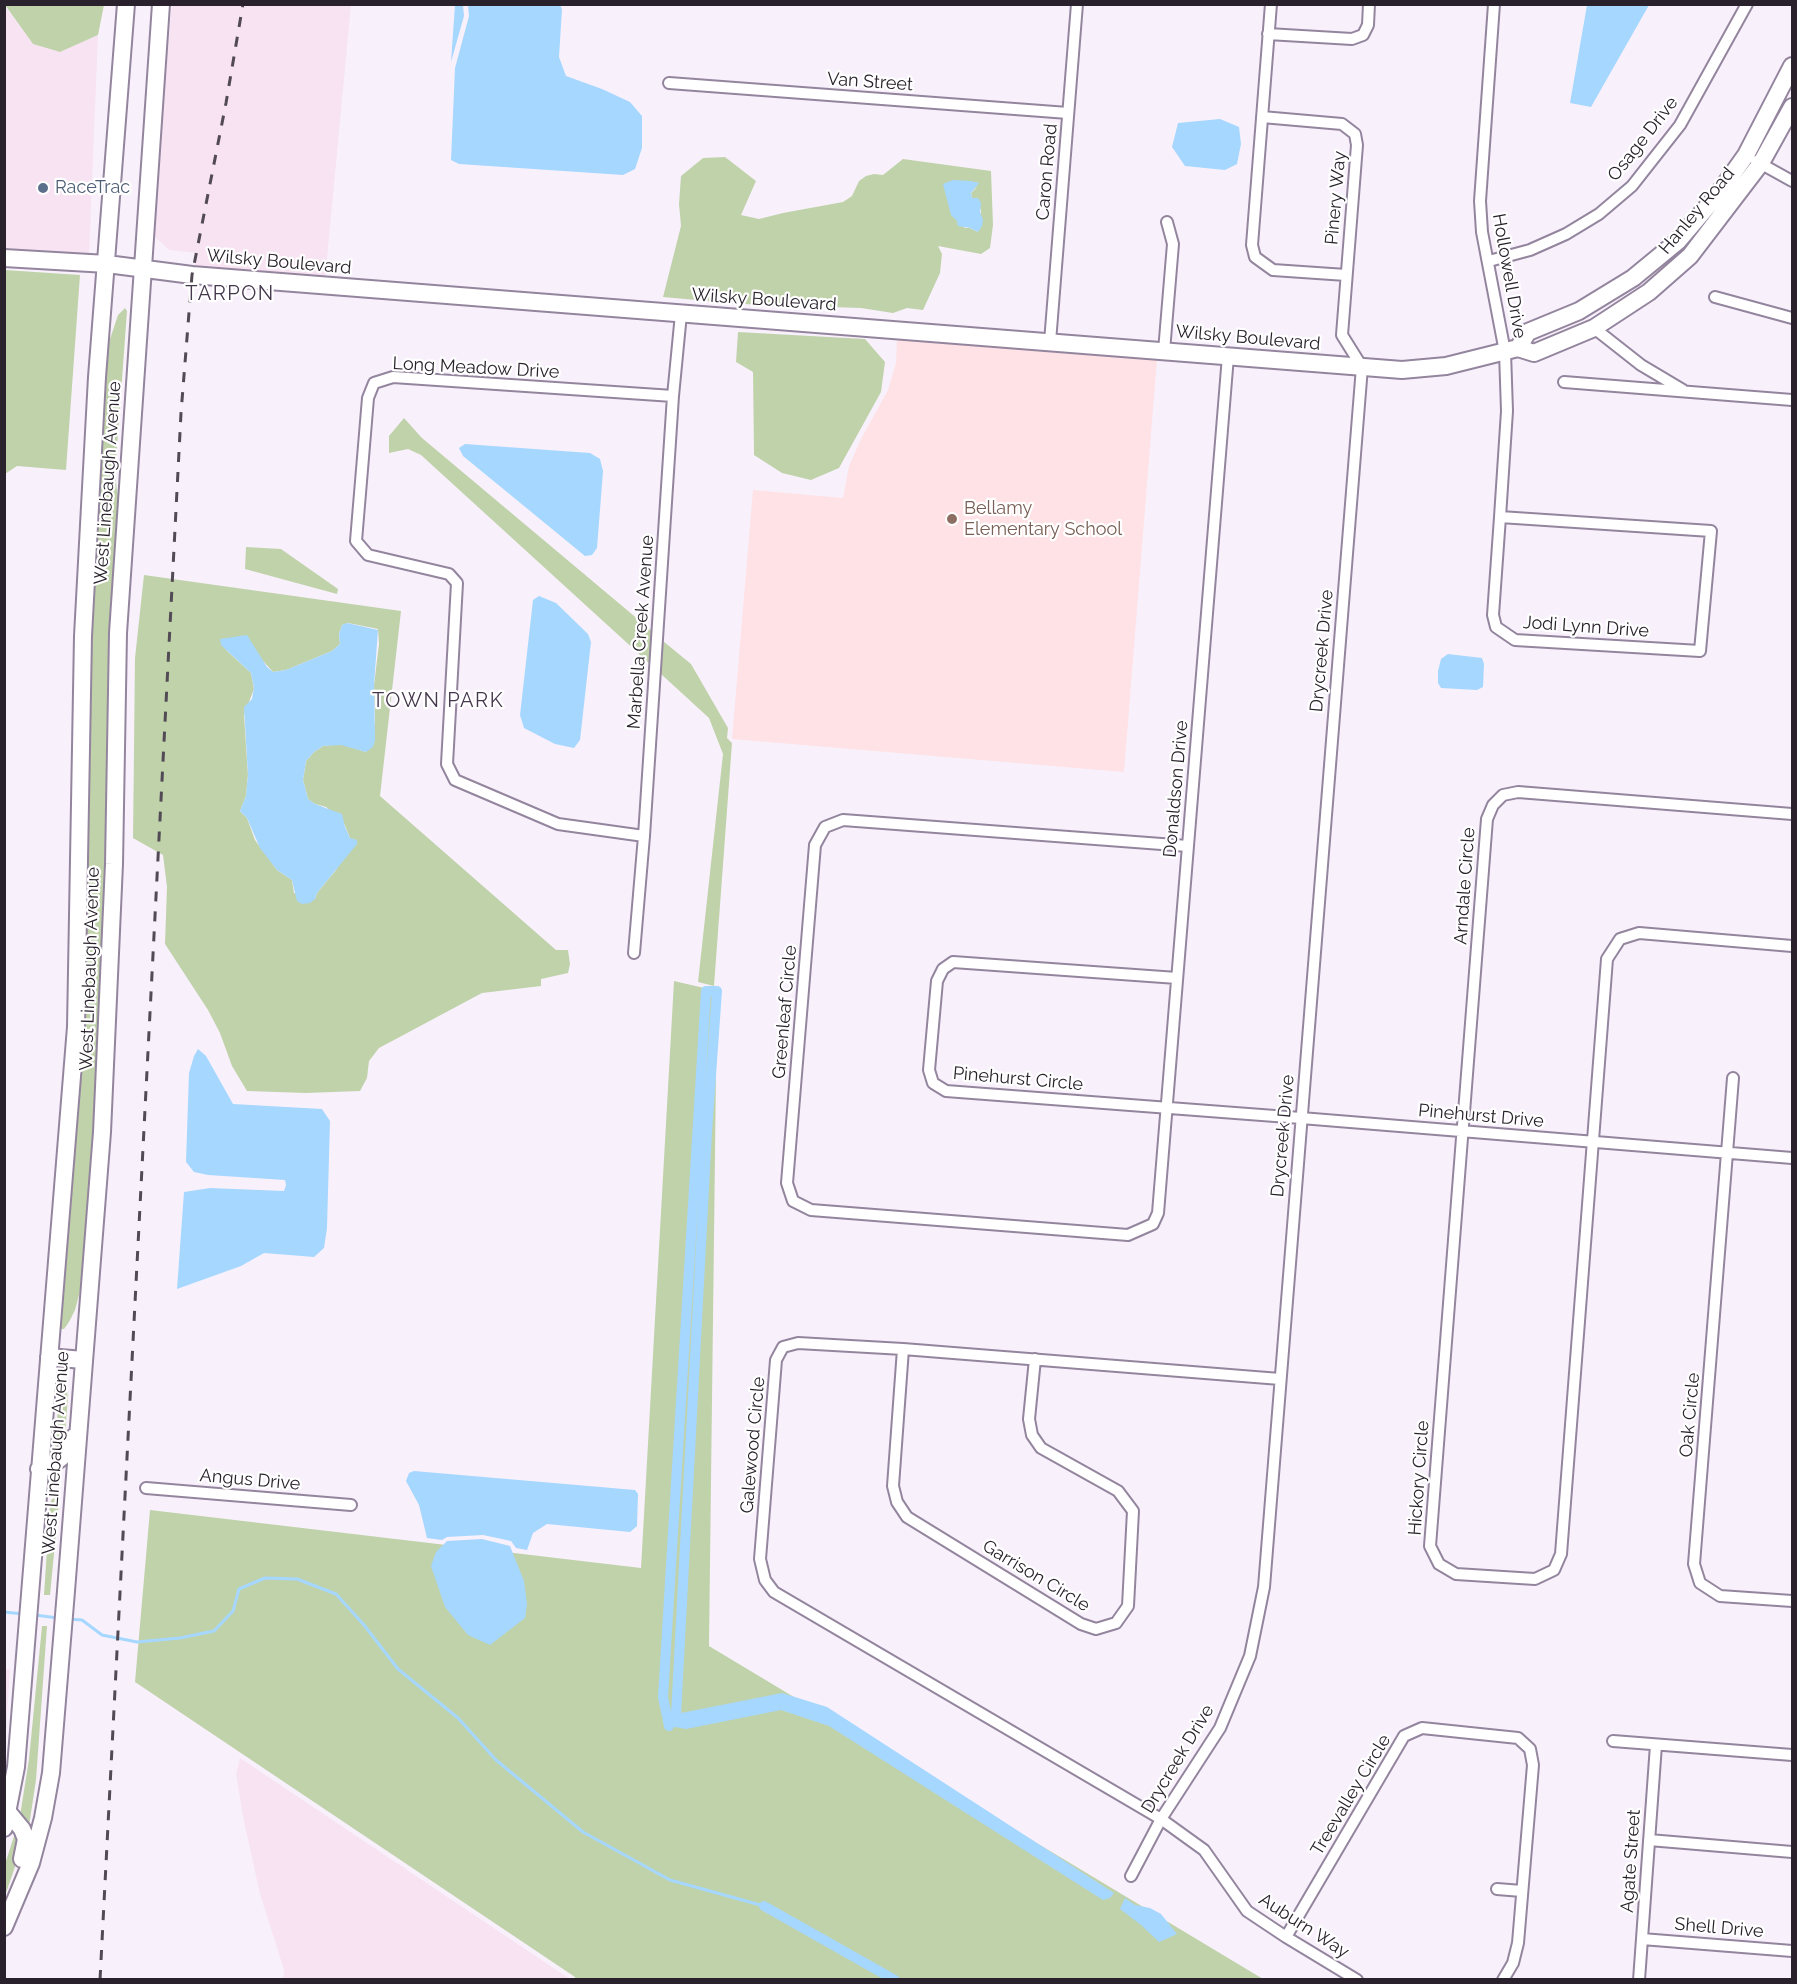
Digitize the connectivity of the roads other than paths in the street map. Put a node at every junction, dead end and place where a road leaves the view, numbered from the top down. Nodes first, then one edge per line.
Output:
1 (126, 4) edge
2 (161, 4) edge
3 (1077, 4) edge
4 (1271, 4) edge
5 (1369, 4) edge
6 (1494, 4) edge
7 (1748, 4) edge
8 (1268, 34) junction
9 (1792, 66) edge
10 (669, 83) dead end
11 (1792, 107) edge
12 (1068, 113) junction
13 (1262, 117) junction
14 (1746, 155) junction
15 (1761, 163) junction
16 (1792, 181) edge
17 (1167, 222) dead end
18 (4, 258) edge
19 (1488, 261) junction
20 (107, 264) junction
21 (142, 268) junction
22 (1346, 275) junction
23 (1715, 297) dead end
24 (681, 314) junction
25 (1792, 318) edge
26 (1593, 328) junction
27 (1050, 342) junction
28 (1511, 350) junction
29 (1164, 351) junction
30 (1228, 356) junction
31 (1362, 367) junction
32 (1564, 382) dead end
33 (1686, 392) junction
34 (673, 396) junction
35 (1792, 400) edge
36 (1500, 517) junction
37 (1792, 814) edge
38 (644, 836) junction
39 (1188, 846) junction
40 (1792, 945) edge
41 (634, 953) dead end
42 (1177, 978) junction
43 (1733, 1078) dead end
44 (1166, 1107) junction
45 (1301, 1118) junction
46 (1462, 1131) junction
47 (1593, 1142) junction
48 (1728, 1153) junction
49 (1792, 1158) edge
50 (1153, 1224) joint
51 (903, 1348) junction
52 (49, 1357) junction
53 (83, 1359) junction
54 (1035, 1359) junction
55 (1280, 1379) junction
56 (77, 1428) junction
57 (39, 1469) junction
58 (146, 1488) dead end
59 (351, 1505) dead end
60 (1792, 1601) edge
61 (1612, 1741) dead end
62 (1656, 1744) junction
63 (1792, 1755) edge
64 (1161, 1819) junction
65 (6, 1820) edge
66 (1649, 1840) junction
67 (1792, 1852) edge
68 (1131, 1876) dead end
69 (1497, 1889) dead end
70 (1522, 1891) junction
71 (4, 1905) edge
72 (4, 1927) edge
73 (1286, 1937) junction
74 (1642, 1939) junction
75 (1792, 1951) edge
76 (1357, 1980) edge
77 (1503, 1980) edge
78 (1639, 1980) edge

1 - 20 main road, West Linebaugh Avenue
2 - 21 main road, West Linebaugh Avenue
3 - 12 street, Caron Road
4 - 8 street
5 - 8 street
6 - 19 street, Hollowell Drive
7 - 19 street, Osage Drive
8 - 13 street
9 - 14 main road, Hanley Road
10 - 12 street, Van Street
11 - 15 main road, Hanley Road
12 - 27 street, Caron Road
13 - 22 street
13 - 22 street, Pinery Way
14 - 15 street
14 - 28 main road, Hanley Road
15 - 16 street
15 - 26 main road, Hanley Road
17 - 29 street
18 - 20 main road, Wilsky Boulevard
19 - 28 street, Hollowell Drive
20 - 21 main road, Wilsky Boulevard
20 - 52 main road, West Linebaugh Avenue
21 - 24 main road, Wilsky Boulevard
21 - 53 main road, West Linebaugh Avenue
22 - 31 street, Pinery Way
23 - 25 street
24 - 27 main road, Wilsky Boulevard
24 - 34 street, Marbella Creek Avenue
26 - 28 main road, Hanley Road
26 - 33 street
27 - 29 main road, Wilsky Boulevard
28 - 31 main road, Wilsky Boulevard
28 - 36 street, Hollowell Drive
29 - 30 main road, Wilsky Boulevard
30 - 31 main road, Wilsky Boulevard
30 - 39 street, Donaldson Drive
31 - 45 street, Drycreek Drive
32 - 33 street
33 - 35 street
34 - 38 street, Marbella Creek Avenue
34 - 38 street, Long Meadow Drive
36 - 36 street, Jodi Lynn Drive
37 - 46 street, Arndale Circle
38 - 41 street, Marbella Creek Avenue
39 - 42 street, Donaldson Drive
39 - 50 street, Greenleaf Circle
40 - 47 street
42 - 44 street, Donaldson Drive
42 - 44 street, Pinehurst Circle
43 - 48 street, Oak Circle
44 - 45 street, Pinehurst Drive
44 - 50 street, Donaldson Drive
45 - 46 street, Pinehurst Drive
45 - 55 street, Drycreek Drive
46 - 47 street, Pinehurst Drive
46 - 47 street, Hickory Circle
47 - 48 street, Pinehurst Drive
48 - 49 street, Pinehurst Drive
48 - 60 street, Oak Circle
51 - 54 street, Galewood Circle
51 - 54 street, Garrison Circle
51 - 64 street, Galewood Circle
52 - 53 main road
52 - 57 main road, West Linebaugh Avenue
53 - 56 main road, West Linebaugh Avenue
54 - 55 street, Galewood Circle
55 - 64 street, Drycreek Drive
56 - 57 main road
56 - 72 main road, West Linebaugh Avenue
57 - 65 main road, West Linebaugh Avenue
58 - 59 street, Angus Drive
61 - 62 street
62 - 63 street
62 - 66 street, Agate Street
64 - 68 street, Drycreek Drive
64 - 73 street, Auburn Way
65 - 71 main road
66 - 67 street
66 - 74 street, Agate Street
69 - 70 street
70 - 73 street, Treevalley Circle
70 - 77 street, Treevalley Circle
73 - 76 street, Auburn Way
74 - 75 street, Shell Drive
74 - 78 street, Agate Street

